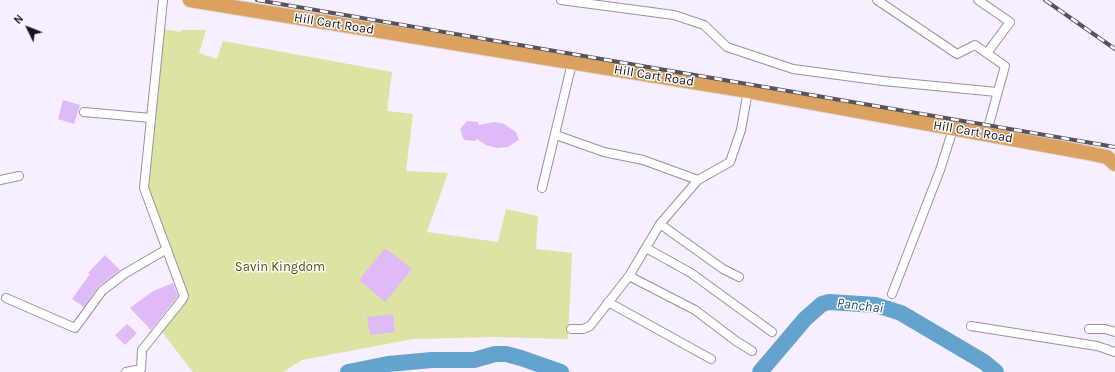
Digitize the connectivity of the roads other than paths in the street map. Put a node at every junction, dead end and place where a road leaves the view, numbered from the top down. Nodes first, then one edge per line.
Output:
1 (162, 0) edge
2 (190, 0) edge
3 (561, 0) edge
4 (877, 0) edge
5 (978, 0) edge
6 (987, 53) junction
7 (572, 63) junction
8 (748, 91) junction
9 (997, 92) junction
10 (84, 112) dead end
11 (151, 118) junction
12 (953, 129) junction
13 (556, 135) junction
14 (986, 135) junction
15 (1115, 164) edge
16 (19, 176) dead end
17 (0, 180) edge
18 (698, 180) junction
19 (542, 188) dead end
20 (660, 224) junction
21 (646, 248) junction
22 (167, 249) junction
23 (629, 276) junction
24 (739, 277) dead end
25 (892, 294) dead end
26 (6, 298) dead end
27 (608, 302) junction
28 (971, 326) dead end
29 (1089, 329) dead end
30 (571, 330) dead end
31 (772, 332) dead end
32 (1115, 332) edge
33 (752, 351) dead end
34 (1115, 352) edge
35 (711, 359) dead end
36 (126, 372) edge

1 - 11 street
2 - 7 highway, Hill Cart Road
3 - 9 street
4 - 6 street
5 - 6 street
6 - 9 street
7 - 8 highway, Hill Cart Road
7 - 13 street
8 - 12 highway, Hill Cart Road
8 - 18 street
9 - 14 street
10 - 11 street
11 - 22 street
12 - 14 highway, Hill Cart Road
12 - 25 street
13 - 18 street
13 - 19 street
14 - 15 highway, Hill Cart Road
16 - 17 street
18 - 20 street
20 - 21 street
20 - 24 street
21 - 23 street
21 - 31 street
22 - 26 street
22 - 36 street
23 - 27 street
23 - 33 street
27 - 30 street
27 - 35 street
28 - 34 street
29 - 32 street

